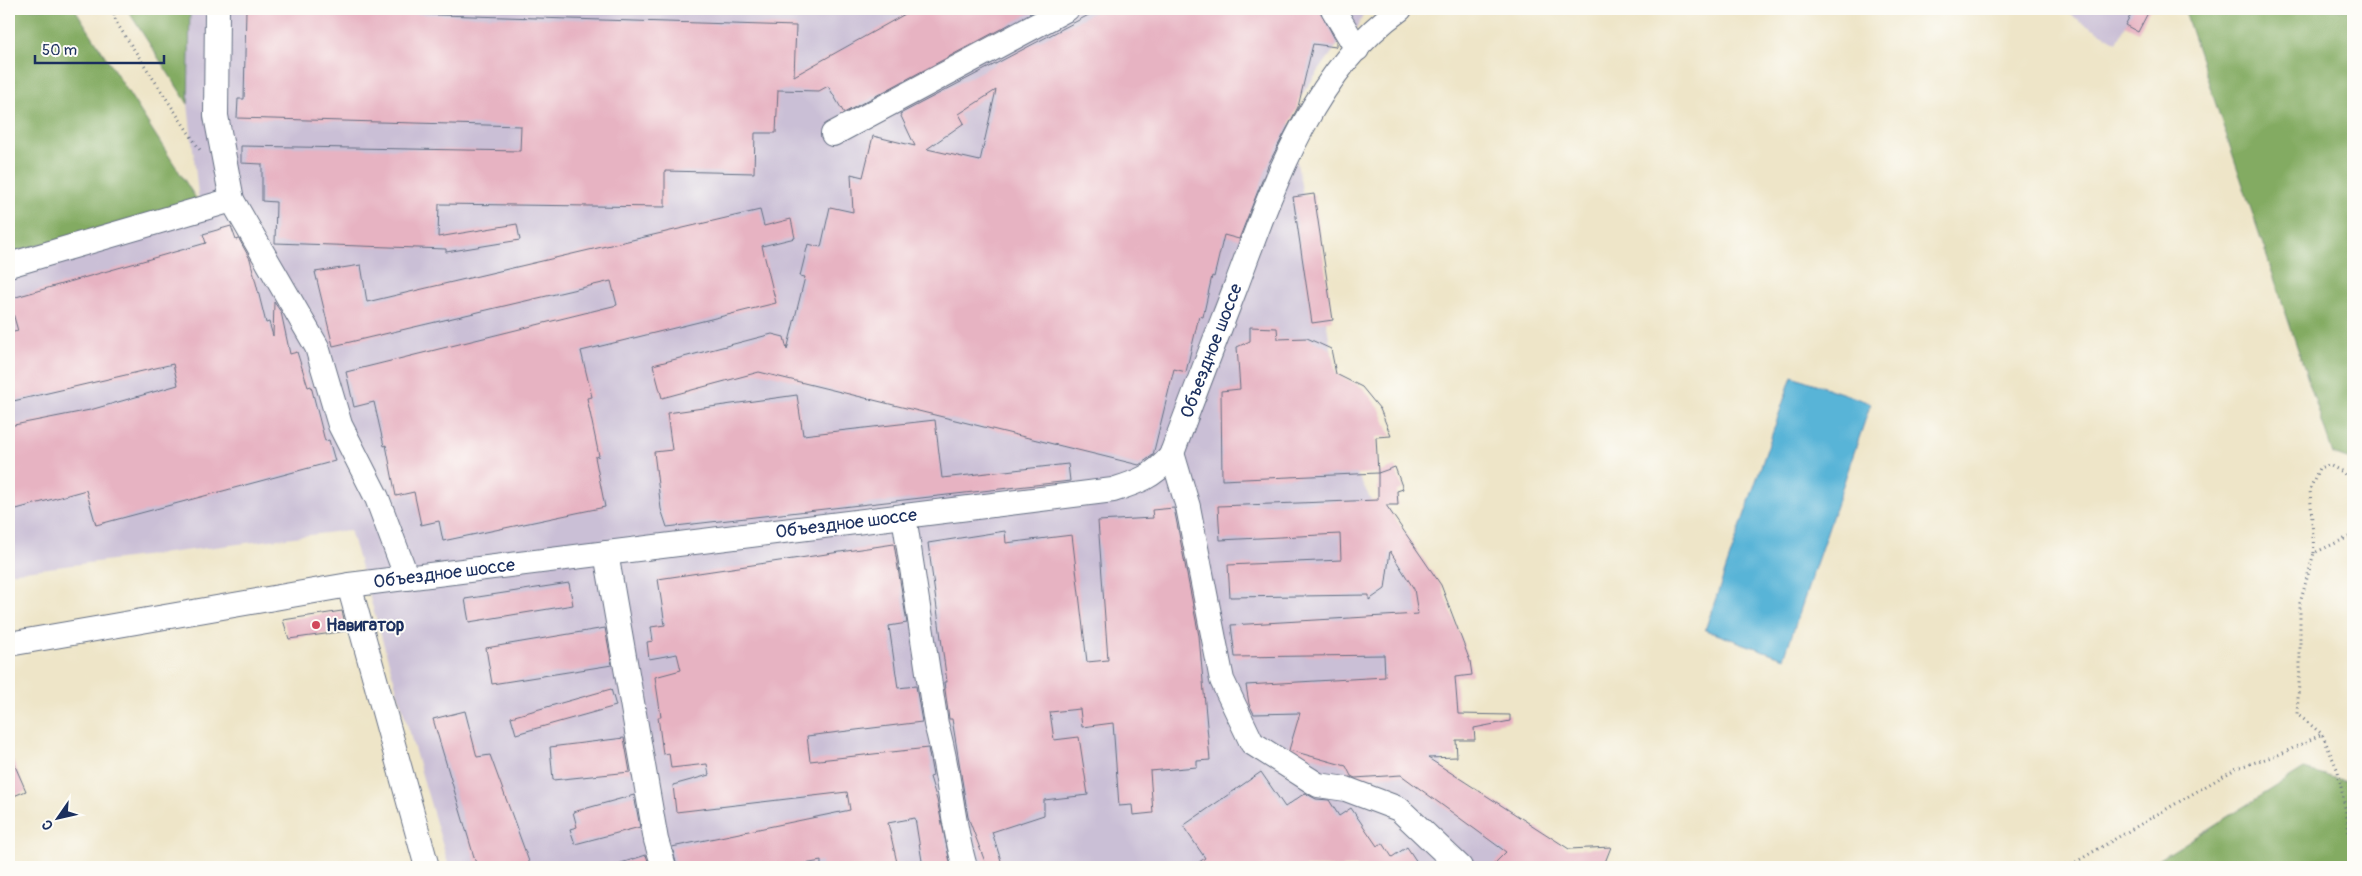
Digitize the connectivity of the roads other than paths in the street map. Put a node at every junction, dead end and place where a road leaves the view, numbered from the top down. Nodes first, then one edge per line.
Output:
1 (217, 9) edge
2 (1067, 9) edge
3 (1333, 9) edge
4 (1400, 9) edge
5 (1356, 49) junction
6 (833, 134) dead end
7 (232, 200) junction
8 (9, 265) edge
9 (1172, 453) junction
10 (904, 516) junction
11 (606, 553) junction
12 (407, 578) junction
13 (349, 585) junction
14 (9, 644) edge
15 (427, 867) edge
16 (664, 867) edge
17 (965, 867) edge
18 (1460, 867) edge

1 - 7 street
2 - 6 street
3 - 5 street
4 - 5 street, Объездное шоссе
5 - 9 street, Объездное шоссе
7 - 8 street
7 - 12 street
9 - 10 street, Объездное шоссе
9 - 18 street
10 - 11 street, Объездное шоссе
10 - 17 street
11 - 12 street, Объездное шоссе
11 - 16 street
12 - 13 street, Объездное шоссе
13 - 14 street, Объездное шоссе
13 - 15 street

